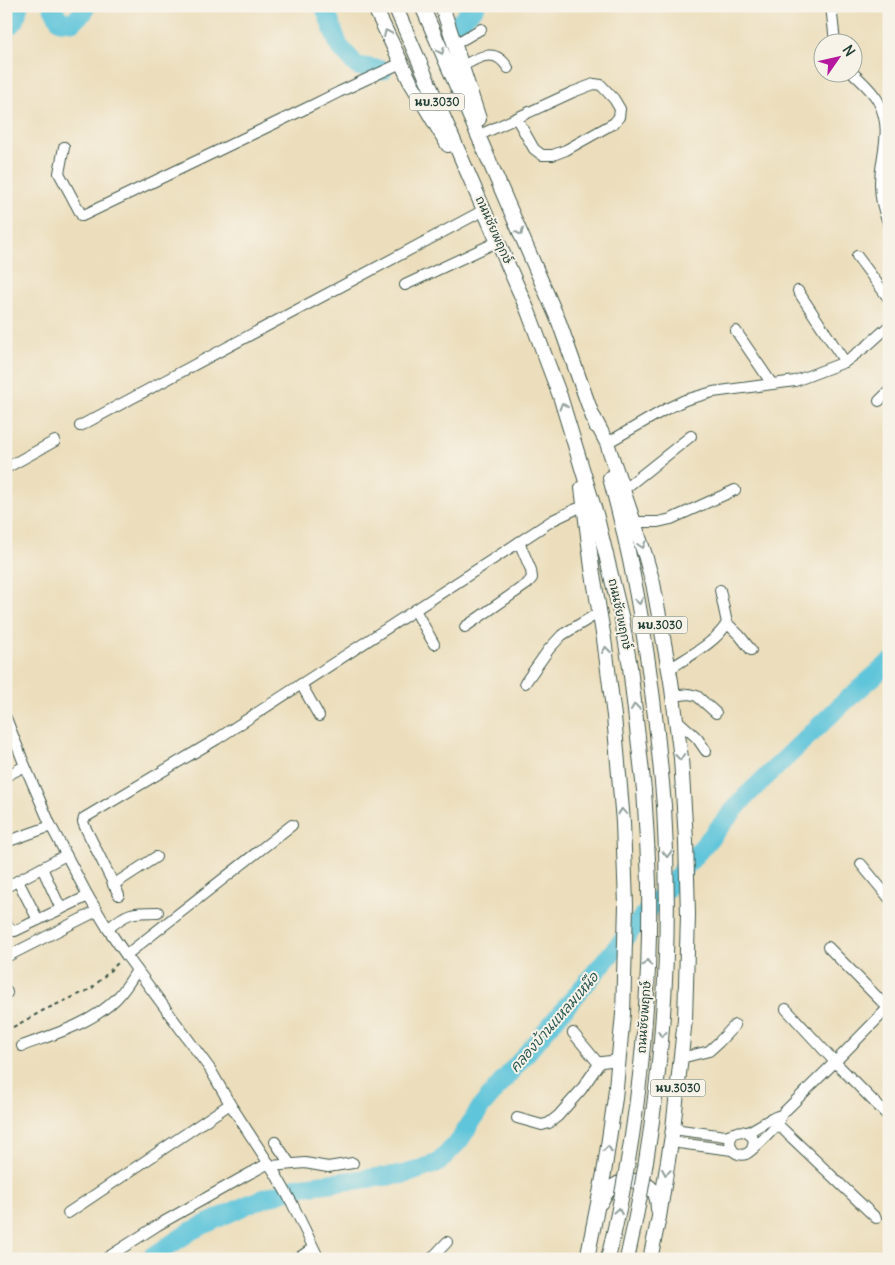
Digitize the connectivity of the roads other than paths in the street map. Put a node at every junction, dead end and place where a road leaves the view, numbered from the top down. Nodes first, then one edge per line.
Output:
1 (374, 6) edge
2 (395, 6) edge
3 (422, 6) edge
4 (442, 6) edge
5 (831, 6) edge
6 (481, 29) dead end
7 (834, 32) edge
8 (455, 44) junction
9 (401, 63) junction
10 (462, 66) junction
11 (508, 68) dead end
12 (861, 82) edge
13 (517, 118) junction
14 (484, 134) junction
15 (64, 147) dead end
16 (500, 187) junction
17 (482, 204) junction
18 (889, 225) edge
19 (498, 241) junction
20 (857, 256) dead end
21 (405, 285) dead end
22 (798, 291) dead end
23 (889, 299) edge
24 (889, 326) edge
25 (736, 331) dead end
26 (846, 362) junction
27 (772, 384) junction
28 (889, 391) edge
29 (879, 401) dead end
30 (594, 418) junction
31 (80, 426) dead end
32 (691, 436) dead end
33 (55, 441) dead end
34 (607, 443) junction
35 (578, 452) junction
36 (8, 465) edge
37 (623, 490) junction
38 (735, 490) dead end
39 (584, 507) junction
40 (634, 522) junction
41 (519, 542) junction
42 (720, 590) dead end
43 (415, 610) junction
44 (599, 610) junction
45 (727, 623) junction
46 (465, 627) dead end
47 (434, 644) dead end
48 (751, 650) dead end
49 (668, 670) junction
50 (525, 683) dead end
51 (301, 684) junction
52 (672, 696) junction
53 (716, 713) dead end
54 (319, 716) dead end
55 (6, 718) edge
56 (676, 719) junction
57 (706, 751) dead end
58 (25, 766) junction
59 (6, 776) edge
60 (51, 826) junction
61 (292, 826) dead end
62 (6, 842) edge
63 (66, 855) junction
64 (156, 857) dead end
65 (861, 864) dead end
66 (42, 868) junction
67 (18, 881) junction
68 (113, 885) junction
69 (6, 887) edge
70 (119, 895) dead end
71 (88, 896) junction
72 (889, 898) edge
73 (61, 909) junction
74 (97, 911) junction
75 (158, 912) dead end
76 (38, 920) junction
77 (6, 923) edge
78 (108, 929) junction
79 (828, 947) dead end
80 (126, 955) junction
81 (6, 957) edge
82 (137, 970) junction
83 (888, 1008) edge
84 (786, 1009) dead end
85 (735, 1024) dead end
86 (573, 1033) dead end
87 (22, 1046) dead end
88 (681, 1058) junction
89 (619, 1060) junction
90 (835, 1062) junction
91 (599, 1064) junction
92 (230, 1104) junction
93 (889, 1117) edge
94 (517, 1118) dead end
95 (774, 1121) junction
96 (748, 1132) junction
97 (734, 1133) junction
98 (672, 1135) junction
99 (275, 1142) dead end
100 (752, 1149) junction
101 (732, 1150) junction
102 (353, 1163) dead end
103 (290, 1164) junction
104 (272, 1167) junction
105 (68, 1213) dead end
106 (596, 1214) junction
107 (659, 1217) junction
108 (876, 1218) dead end
109 (448, 1242) dead end
110 (313, 1248) junction
111 (105, 1259) edge
112 (297, 1259) edge
113 (319, 1259) edge
114 (431, 1259) edge
115 (587, 1259) edge
116 (608, 1259) edge
117 (627, 1259) edge
118 (650, 1259) edge

9 -> 1 main road
2 - 17 main road, ถนนชัยพฤกษ์ / นบ.3030
3 -> 16 main road, ถนนชัยพฤกษ์ / นบ.3030
4 - 8 main road
5 - 7 street
6 - 8 street
8 - 10 main road
9 - 15 street
9 - 17 main road
10 - 11 street
10 - 14 main road
12 - 18 street
13 - 13 street
13 - 14 street
14 - 16 main road
16 -> 30 main road, ถนนชัยพฤกษ์ / นบ.3030
17 - 19 main road, ถนนชัยพฤกษ์ / นบ.3030
17 - 31 street
19 - 21 street
35 -> 19 main road, ถนนชัยพฤกษ์ / นบ.3030
20 - 23 street
22 - 26 street
24 - 26 street
25 - 27 street
26 - 27 street
27 - 34 street
28 - 29 street
30 - 34 main road, ถนนชัยพฤกษ์ / นบ.3030
30 -> 117 main road, ถนนชัยพฤกษ์ / นบ.3030, bridge
32 - 37 street
33 - 36 street
34 - 37 main road, ถนนชัยพฤกษ์ / นบ.3030
35 - 39 main road, ถนนชัยพฤกษ์
116 -> 35 main road, ถนนชัยพฤกษ์ / นบ.3030, bridge
37 - 40 main road, ถนนชัยพฤกษ์ / นบ.3030
38 - 40 street
39 - 41 street
39 - 44 main road, ถนนชัยพฤกษ์
40 -> 49 main road, ถนนชัยพฤกษ์ / นบ.3030
41 - 43 street
41 - 46 street
42 - 45 street
43 - 47 street
43 - 51 street
44 - 50 street
89 -> 44 main road, ถนนชัยพฤกษ์
45 - 48 street
45 - 49 street
49 - 52 main road, ถนนชัยพฤกษ์ / นบ.3030
51 - 54 street
51 - 68 street
52 - 53 street
52 - 56 main road, ถนนชัยพฤกษ์ / นบ.3030
55 - 58 street
56 - 57 street
56 -> 88 main road, ถนนชัยพฤกษ์ / นบ.3030
58 - 59 street
58 - 60 street
60 - 62 street
60 - 63 street
61 - 80 street
63 - 66 street
63 - 71 street
64 - 68 street
65 - 72 street
66 - 67 street
66 - 73 street
67 - 69 street
67 - 76 street
68 - 70 street
71 - 73 street
71 - 74 street
73 - 76 street
74 - 78 street
74 - 81 street
75 - 78 street
76 - 77 street
78 - 80 street
79 - 83 street
80 - 82 street
82 - 87 street
82 - 92 street
83 - 90 street
84 - 90 street
85 - 88 street
86 - 91 street
88 - 98 main road, ถนนชัยพฤกษ์ / นบ.3030
89 - 91 street
106 -> 89 main road, ถนนชัยพฤกษ์
90 - 93 street
90 - 95 street
91 - 94 street
92 - 104 street
92 - 105 street
95 - 96 street
95 - 100 street
95 - 108 street
96 - 97 street
96 - 100 street
97 - 98 street
97 - 101 street
98 - 101 street
98 -> 107 main road, ถนนชัยพฤกษ์ / นบ.3030
99 - 103 street
100 - 101 street
102 - 103 street
103 - 104 street
104 - 110 street
104 - 111 street
106 - 107 main road
106 - 115 main road, ถนนชัยพฤกษ์
107 - 118 main road, ถนนชัยพฤกษ์ / นบ.3030
109 - 114 street
110 - 112 street
110 - 113 street

